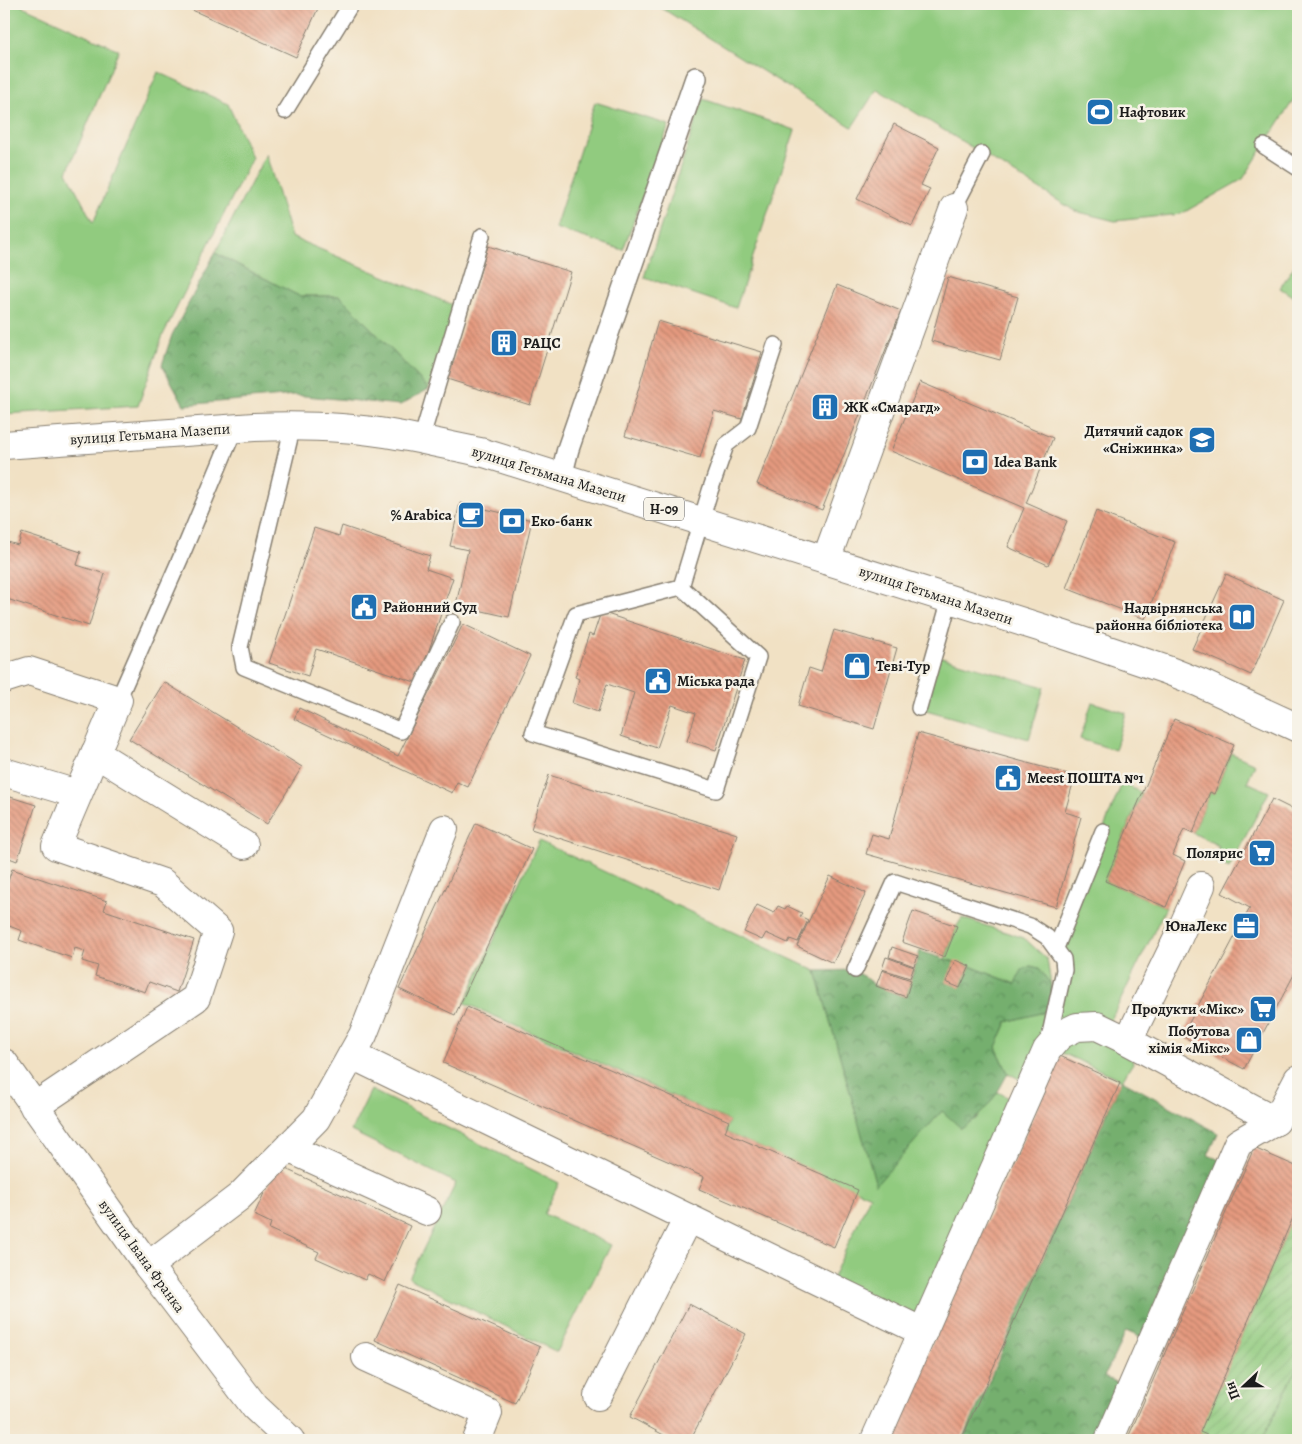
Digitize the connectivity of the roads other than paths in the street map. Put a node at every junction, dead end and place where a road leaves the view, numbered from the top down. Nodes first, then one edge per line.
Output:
1 (351, 4) edge
2 (696, 78) dead end
3 (285, 111) dead end
4 (1264, 146) dead end
5 (982, 154) dead end
6 (1298, 168) edge
7 (954, 208) joint
8 (482, 236) dead end
9 (775, 345) dead end
10 (293, 425) junction
11 (235, 428) junction
12 (420, 440) junction
13 (4, 446) edge
14 (561, 477) junction
15 (701, 520) junction
16 (826, 560) junction
17 (681, 587) junction
18 (950, 599) junction
19 (452, 622) dead end
20 (4, 679) edge
21 (118, 700) junction
22 (919, 708) dead end
23 (1298, 728) edge
24 (95, 753) junction
25 (4, 772) edge
26 (77, 794) junction
27 (444, 829) dead end
28 (1103, 831) dead end
29 (244, 845) dead end
30 (1201, 886) dead end
31 (1056, 948) junction
32 (855, 970) dead end
33 (1128, 1041) junction
34 (1047, 1050) junction
35 (352, 1055) junction
36 (4, 1063) edge
37 (1298, 1079) edge
38 (34, 1107) junction
39 (1276, 1121) junction
40 (288, 1148) junction
41 (427, 1211) dead end
42 (688, 1218) junction
43 (148, 1266) junction
44 (923, 1332) junction
45 (366, 1357) dead end
46 (598, 1396) dead end
47 (290, 1440) edge
48 (477, 1440) edge
49 (875, 1440) edge
50 (1109, 1440) edge

1 - 3 lane
2 - 14 street
4 - 6 lane
5 - 7 lane
7 - 16 street
8 - 12 lane
9 - 15 lane
10 - 11 street, вулиця Гетьмана Мазепи / Н-09
10 - 12 street, вулиця Гетьмана Мазепи / Н-09
10 - 19 lane
11 - 13 street, вулиця Гетьмана Мазепи / Н-09
11 - 21 lane
12 - 14 street, вулиця Гетьмана Мазепи / Н-09
14 - 15 street, вулиця Гетьмана Мазепи / Н-09
15 - 16 street, вулиця Гетьмана Мазепи / Н-09
15 - 17 lane
16 - 18 street, вулиця Гетьмана Мазепи / Н-09
17 - 17 lane
18 - 22 lane
18 - 23 street, вулиця Гетьмана Мазепи / Н-09
20 - 21 street
21 - 24 street
24 - 26 street
24 - 29 street
25 - 26 street
26 - 38 street
27 - 35 street
28 - 31 lane
30 - 33 street
31 - 32 lane
31 - 34 lane
33 - 34 street
33 - 39 street
34 - 44 street
35 - 40 street
35 - 42 street
36 - 38 street, вулиця Івана Франка
37 - 39 street
38 - 43 street, вулиця Івана Франка
39 - 50 street
40 - 41 street
40 - 43 street
42 - 44 street
42 - 46 street
43 - 47 street, вулиця Івана Франка
44 - 49 street
45 - 48 street

